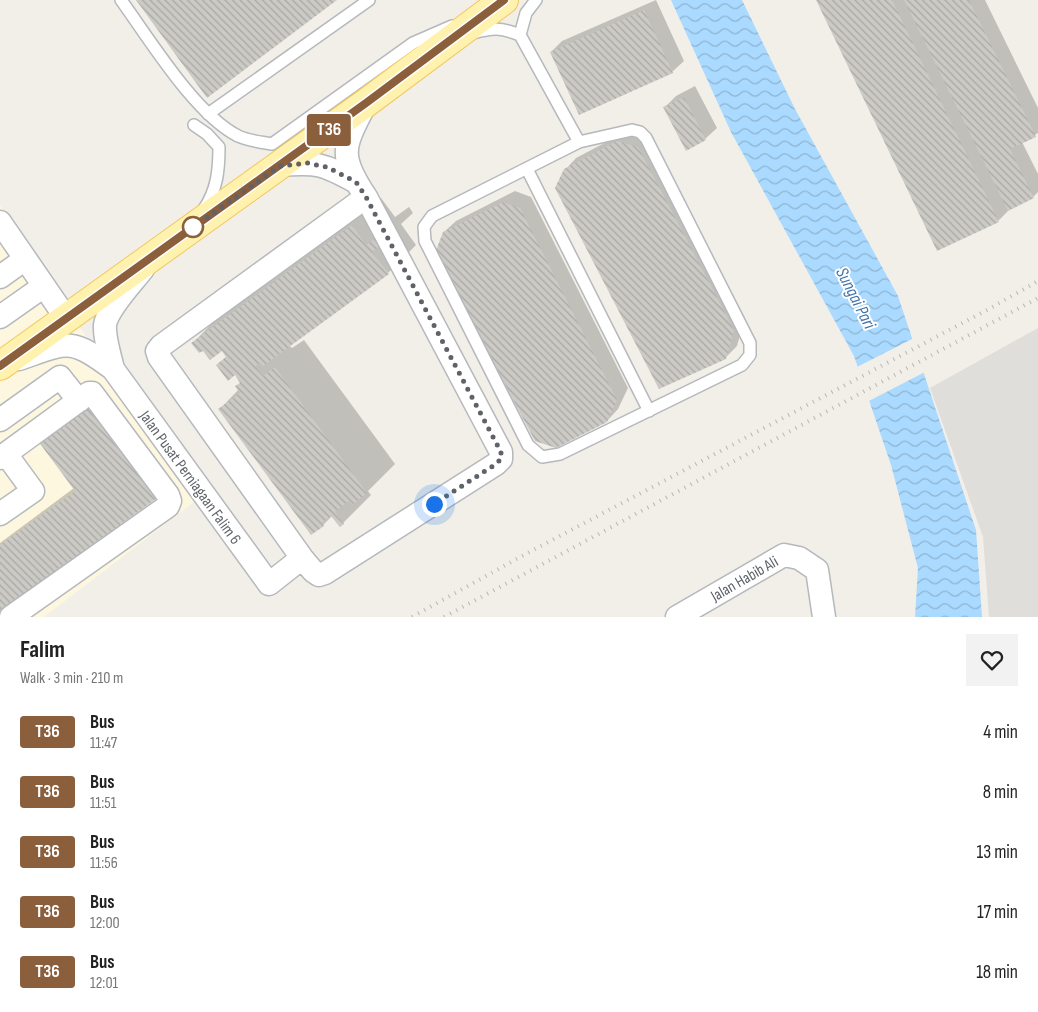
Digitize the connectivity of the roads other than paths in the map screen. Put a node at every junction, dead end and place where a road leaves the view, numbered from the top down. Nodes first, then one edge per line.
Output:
1 (121, 0) edge
2 (368, 0) edge
3 (536, 0) edge
4 (499, 3) edge
5 (520, 35) junction
6 (454, 38) junction
7 (366, 103) junction
8 (208, 114) junction
9 (194, 125) dead end
10 (578, 142) junction
11 (280, 166) junction
12 (527, 168) junction
13 (361, 190) junction
14 (0, 222) edge
15 (189, 230) junction
16 (153, 256) junction
17 (25, 260) junction
18 (0, 278) edge
19 (44, 286) junction
20 (0, 317) edge
21 (66, 318) junction
22 (0, 366) edge
23 (113, 369) junction
24 (79, 401) junction
25 (649, 411) junction
26 (0, 420) edge
27 (3, 456) edge
28 (0, 514) edge
29 (302, 558) junction
30 (11, 617) edge
31 (677, 617) edge
32 (824, 617) edge

1 - 8 lane
2 - 8 lane
3 - 5 lane
4 - 6 main road
4 - 8 lane
5 - 6 lane
5 - 10 lane
6 - 7 main road
7 - 11 main road
7 - 13 street
9 - 15 lane
10 - 12 lane
10 - 25 lane
11 - 13 street
11 - 15 main road
12 - 25 lane
12 - 25 lane
13 - 29 street
13 - 29 street
14 - 17 street
15 - 16 main road
16 - 21 main road
16 - 23 street
17 - 18 street
17 - 19 street
19 - 20 street
19 - 21 street
21 - 22 main road
22 - 23 street
23 - 29 street, Jalan Pusat Perniagaan Falim 6
24 - 26 street
24 - 27 street
24 - 30 street
27 - 28 street
31 - 32 street, Jalan Habib Ali

